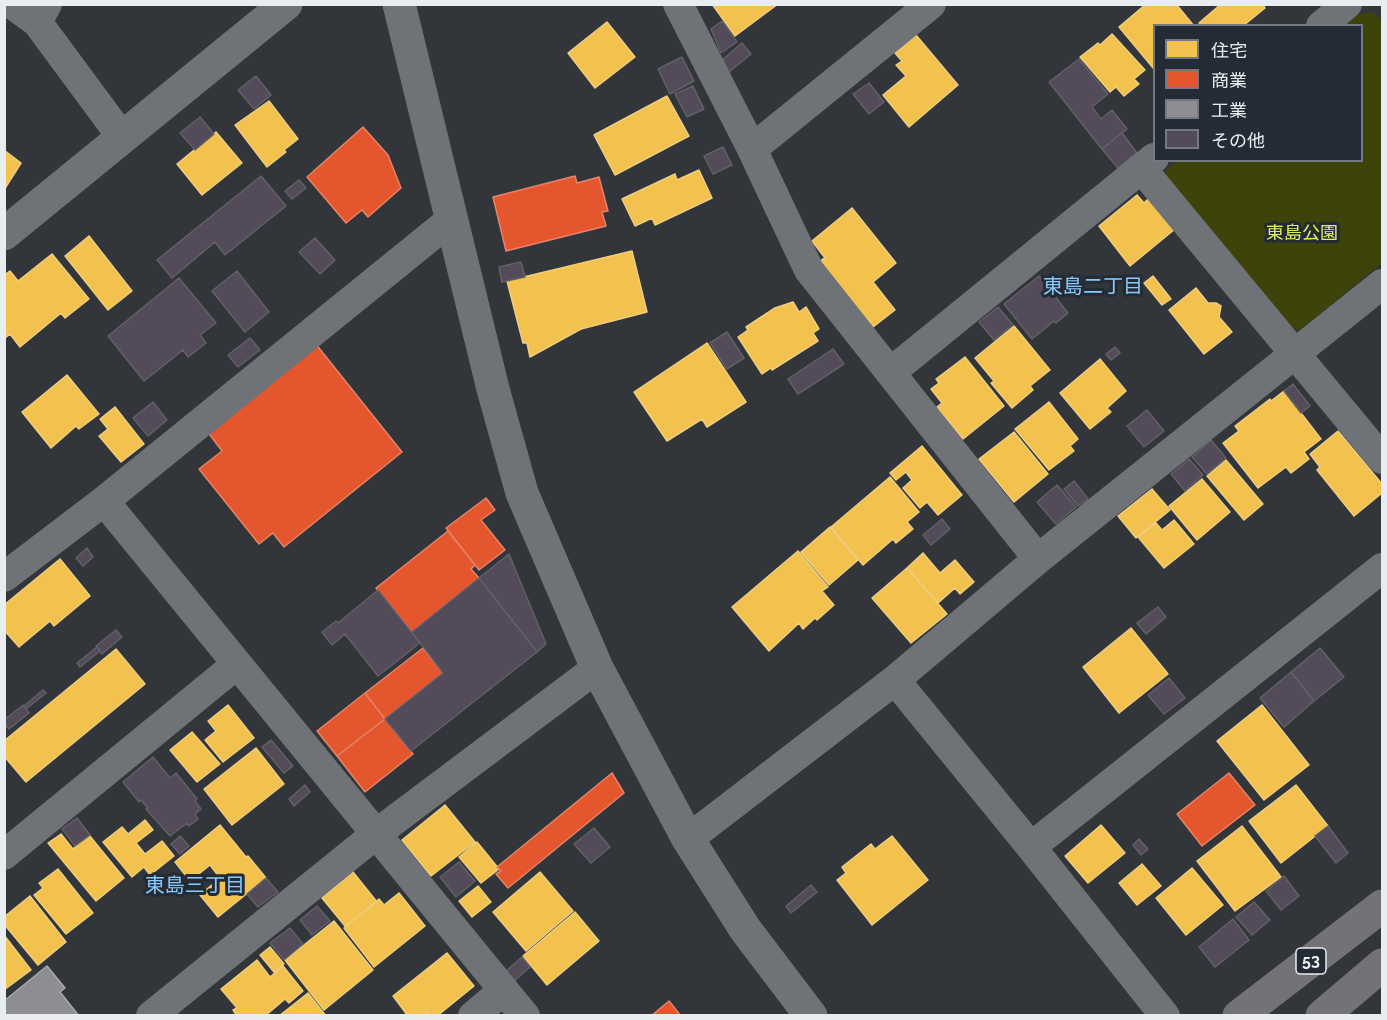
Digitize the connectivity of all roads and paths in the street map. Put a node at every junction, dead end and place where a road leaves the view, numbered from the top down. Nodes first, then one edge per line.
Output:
1 (12, 4) edge
2 (286, 4) edge
3 (399, 4) edge
4 (678, 4) edge
5 (931, 4) edge
6 (1347, 4) edge
7 (42, 13) edge
8 (1323, 24) edge
9 (122, 137) junction
10 (752, 148) junction
11 (1148, 163) edge
12 (452, 219) junction
13 (4, 234) edge
14 (1383, 284) edge
15 (1296, 354) junction
16 (891, 372) junction
17 (1383, 459) edge
18 (104, 501) junction
19 (1038, 559) junction
20 (1383, 568) edge
21 (4, 578) edge
22 (237, 664) junction
23 (597, 668) junction
24 (895, 680) junction
25 (376, 834) junction
26 (688, 839) junction
27 (1031, 847) junction
28 (4, 855) edge
29 (1379, 907) edge
30 (1383, 965) edge
31 (504, 990) junction
32 (805, 1013) edge
33 (151, 1016) edge
34 (473, 1016) edge
35 (525, 1016) edge
36 (1165, 1016) edge
37 (1239, 1016) edge
38 (1322, 1016) edge

1 - 7 street
2 - 9 street
3 - 12 street
4 - 10 street
5 - 10 street
6 - 8 street
7 - 9 street
9 - 13 street
10 - 16 street
11 - 15 street
11 - 16 street
12 - 18 street
12 - 23 street
14 - 15 street
15 - 17 street
15 - 19 street
16 - 19 street
18 - 21 street
18 - 22 street
19 - 24 street
20 - 27 street
22 - 25 street
22 - 28 street
23 - 25 street
23 - 26 street
24 - 26 street
24 - 27 street
25 - 31 street
25 - 33 street
26 - 32 street
27 - 36 street
29 - 37 main road, 53
30 - 38 main road
31 - 34 street
31 - 35 street

